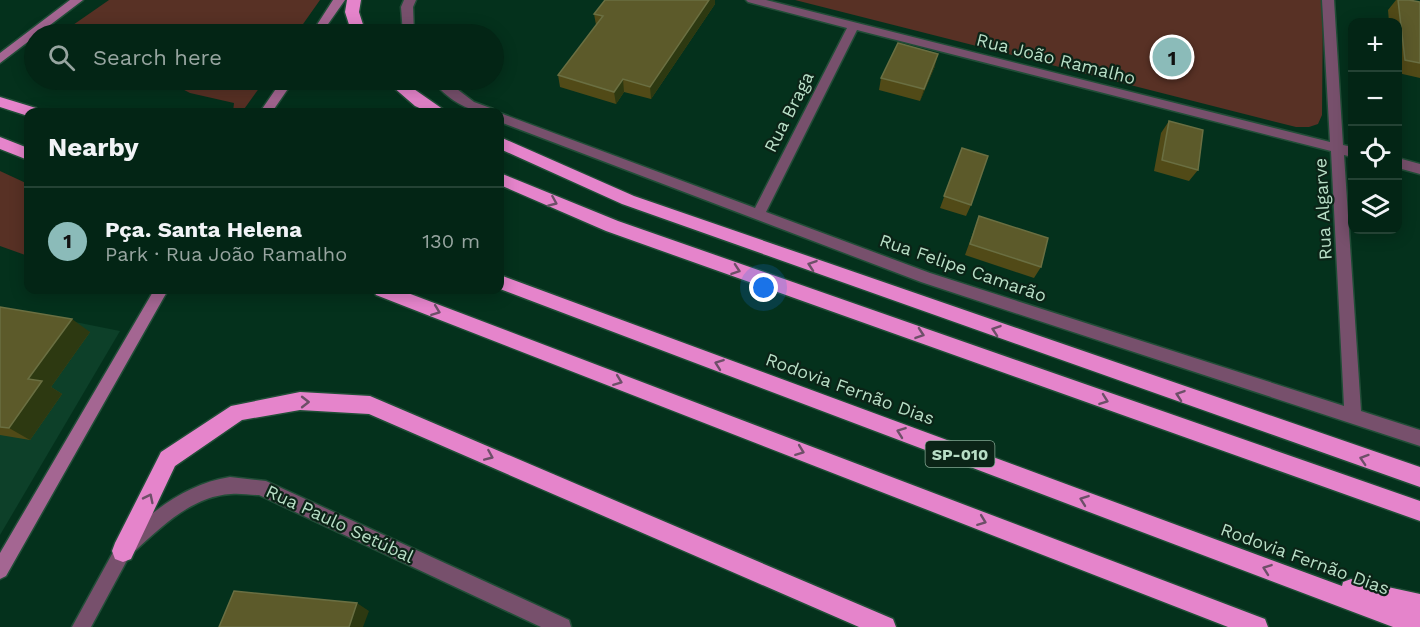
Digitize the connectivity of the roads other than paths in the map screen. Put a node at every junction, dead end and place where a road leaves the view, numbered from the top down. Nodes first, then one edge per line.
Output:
1 (77, 0) edge
2 (339, 0) edge
3 (354, 0) edge
4 (410, 0) edge
5 (752, 0) edge
6 (1328, 0) edge
7 (46, 24) edge
8 (323, 24) edge
9 (356, 24) edge
10 (408, 24) edge
11 (852, 26) junction
12 (24, 41) edge
13 (0, 59) edge
14 (281, 90) edge
15 (405, 90) edge
16 (451, 90) edge
17 (0, 102) edge
18 (269, 108) edge
19 (432, 108) edge
20 (478, 108) edge
21 (24, 110) edge
22 (504, 119) edge
23 (0, 143) edge
24 (504, 145) edge
25 (1338, 148) junction
26 (1348, 151) edge
27 (24, 152) edge
28 (1402, 165) edge
29 (1420, 169) edge
30 (504, 181) edge
31 (758, 215) junction
32 (504, 283) edge
33 (159, 294) edge
34 (392, 294) edge
35 (1353, 416) junction
36 (1420, 438) edge
37 (1420, 477) edge
38 (1420, 511) edge
39 (123, 551) junction
40 (0, 570) edge
41 (1290, 577) junction
42 (1420, 605) edge
43 (868, 622) edge
44 (1420, 626) edge
45 (81, 627) edge
46 (562, 627) edge
47 (885, 627) edge
48 (1257, 627) edge

1 - 7 main road
2 - 8 main road
3 - 9 highway
4 - 10 street
5 - 11 street, Rua João Ramalho
6 - 25 street, Rua Algarve
11 - 25 street, Rua João Ramalho
11 - 31 street, Rua Braga
12 - 13 main road
14 - 18 main road
15 - 19 highway
16 - 20 street
17 - 21 highway
22 - 31 street, Rua Felipe Camarão
23 - 27 highway
37 -> 24 highway
25 - 26 street, Rua João Ramalho
25 - 35 street, Rua Algarve
28 - 29 street
30 -> 38 highway
31 - 35 street, Rua Felipe Camarão
41 -> 32 highway, Rodovia Fernão Dias / SP-010
33 - 40 main road
34 -> 48 highway
35 - 36 street, Rua Felipe Camarão
39 -> 43 highway
39 - 45 street, Rua Paulo Setúbal
39 - 46 street, Rua Paulo Setúbal
41 - 42 highway
41 - 44 highway, Rodovia Fernão Dias / SP-010
43 - 47 highway

